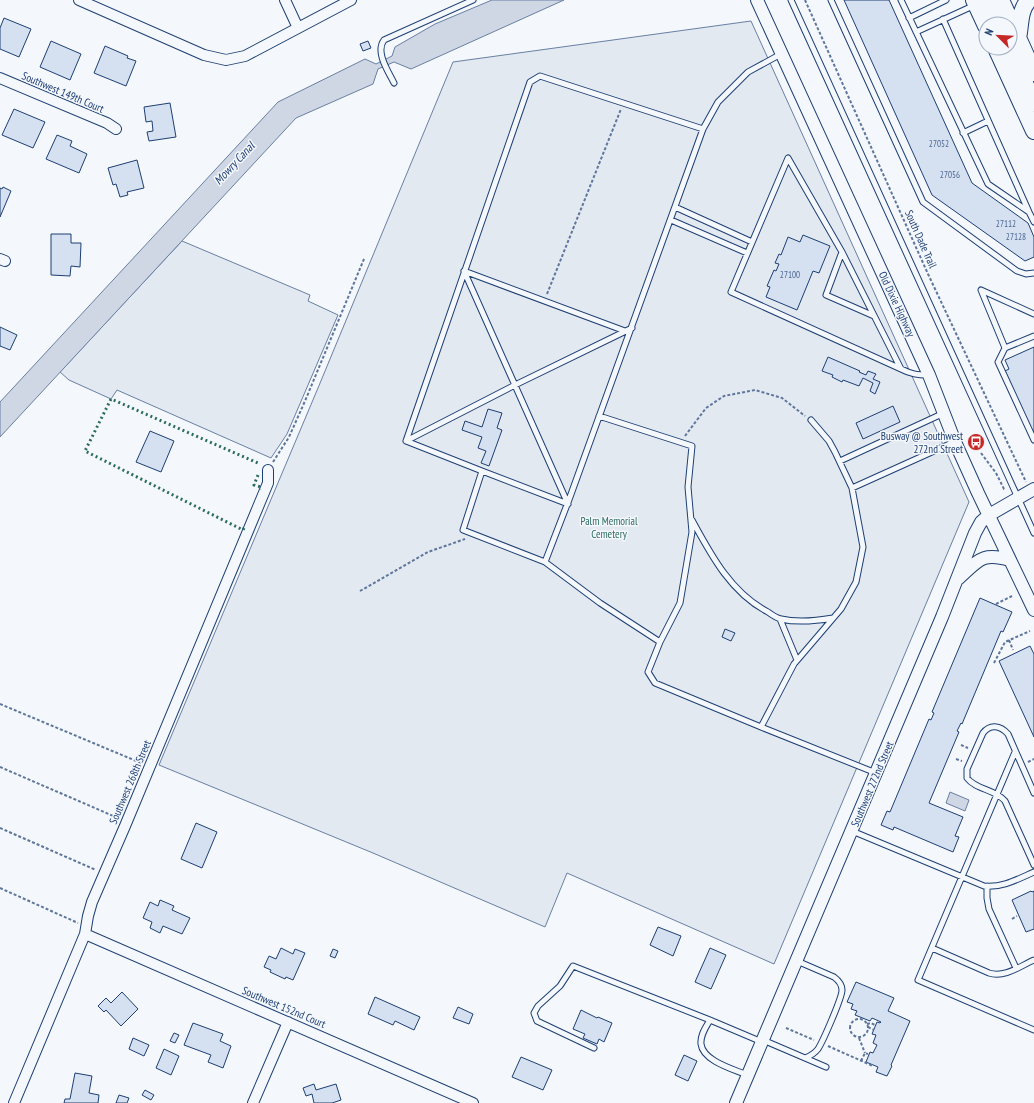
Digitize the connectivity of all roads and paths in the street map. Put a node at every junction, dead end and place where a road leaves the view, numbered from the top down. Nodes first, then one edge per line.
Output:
1 (79, 0) edge
2 (285, 0) edge
3 (350, 0) edge
4 (473, 0) edge
5 (757, 0) edge
6 (791, 0) edge
7 (805, 0) edge
8 (832, 0) edge
9 (901, 0) edge
10 (946, 0) edge
11 (1001, 0) edge
12 (1028, 0) edge
13 (936, 2) edge
14 (977, 2) edge
15 (982, 16) edge
16 (994, 16) edge
17 (1005, 16) edge
18 (909, 18) junction
19 (943, 19) junction
20 (298, 28) junction
21 (1018, 31) edge
22 (916, 32) junction
23 (1018, 49) edge
24 (782, 54) junction
25 (1000, 56) edge
26 (1018, 56) edge
27 (1033, 67) edge
28 (0, 78) edge
29 (394, 83) dead end
30 (624, 103) junction
31 (1034, 103) edge
32 (988, 121) junction
33 (116, 129) dead end
34 (703, 129) junction
35 (1034, 131) edge
36 (963, 133) junction
37 (675, 207) junction
38 (1029, 212) junction
39 (671, 220) junction
40 (1034, 222) edge
41 (752, 242) junction
42 (842, 252) junction
43 (747, 253) junction
44 (364, 259) dead end
45 (464, 271) junction
46 (1034, 273) edge
47 (545, 301) junction
48 (1034, 314) edge
49 (874, 317) junction
50 (629, 331) junction
51 (1034, 336) edge
52 (1005, 348) junction
53 (901, 369) junction
54 (929, 375) junction
55 (515, 385) junction
56 (944, 413) junction
57 (599, 416) junction
58 (811, 420) joint
59 (1034, 440) edge
60 (406, 441) junction
61 (955, 442) junction
62 (680, 443) junction
63 (981, 453) dead end
64 (840, 461) junction
65 (268, 470) joint
66 (482, 471) junction
67 (1030, 486) edge
68 (852, 488) junction
69 (1006, 489) dead end
70 (1018, 498) junction
71 (568, 504) junction
72 (989, 515) junction
73 (690, 516) junction
74 (1034, 533) edge
75 (476, 535) junction
76 (1010, 560) junction
77 (545, 562) junction
78 (958, 579) junction
79 (360, 591) dead end
80 (1012, 596) dead end
81 (996, 604) dead end
82 (1034, 610) edge
83 (833, 618) junction
84 (780, 619) junction
85 (1030, 631) dead end
86 (1009, 640) junction
87 (660, 642) junction
88 (1013, 650) dead end
89 (797, 660) junction
90 (994, 664) dead end
91 (0, 704) edge
92 (761, 727) junction
93 (961, 745) dead end
94 (970, 749) dead end
95 (1015, 752) junction
96 (956, 759) dead end
97 (1034, 759) edge
98 (964, 762) dead end
99 (1027, 762) dead end
100 (0, 767) edge
101 (150, 767) junction
102 (877, 773) junction
103 (1034, 793) edge
104 (998, 794) junction
105 (127, 822) junction
106 (0, 828) edge
107 (852, 831) junction
108 (1034, 865) edge
109 (1034, 872) edge
110 (104, 873) junction
111 (962, 878) junction
112 (987, 886) junction
113 (0, 888) edge
114 (1018, 916) dead end
115 (1012, 919) dead end
116 (86, 930) junction
117 (932, 948) junction
118 (1034, 960) edge
119 (796, 961) junction
120 (1016, 968) junction
121 (710, 1020) junction
122 (288, 1022) junction
123 (876, 1025) dead end
124 (868, 1026) junction
125 (786, 1028) dead end
126 (874, 1030) dead end
127 (1034, 1030) edge
128 (859, 1038) junction
129 (762, 1041) junction
130 (817, 1042) dead end
131 (825, 1045) dead end
132 (594, 1048) dead end
133 (865, 1053) junction
134 (868, 1054) dead end
135 (805, 1058) junction
136 (861, 1061) junction
137 (873, 1066) dead end
138 (826, 1067) dead end
139 (748, 1076) junction
140 (14, 1103) edge
141 (253, 1103) edge
142 (473, 1103) edge
143 (736, 1103) edge

1 - 20 street
2 - 20 street
3 - 20 street
4 - 29 lane
5 - 24 street, Old Dixie Highway
6 - 70 lane
7 - 67 path, South Dade Trail
8 - 46 lane
9 - 18 lane
10 - 13 lane
11 - 17 highway
12 - 21 highway
13 - 18 lane
14 - 15 highway
14 - 16 highway
14 - 19 lane
18 - 22 lane
19 - 22 lane
19 - 32 lane
22 - 36 lane
23 - 27 highway
24 - 34 lane
24 - 54 street, Old Dixie Highway
25 - 35 highway
26 - 31 highway
28 - 33 street, Southwest 149th Court
30 - 34 lane
30 - 45 lane
30 - 47 path
32 - 36 lane
32 - 38 lane
34 - 37 lane
36 - 38 lane
37 - 39 lane
37 - 41 lane
38 - 40 lane
39 - 43 lane
39 - 50 lane
41 - 42 lane
41 - 43 lane
42 - 49 lane
42 - 49 lane
43 - 53 lane
44 - 65 path
45 - 47 lane
45 - 55 lane
45 - 60 lane
47 - 50 lane
48 - 52 lane
49 - 53 lane
50 - 55 lane
50 - 57 lane
51 - 52 lane
52 - 59 lane
53 - 54 lane
54 - 56 street, Old Dixie Highway
55 - 60 lane
55 - 71 lane
56 - 61 street, Old Dixie Highway
56 - 64 lane
57 - 62 lane
57 - 71 lane
58 - 62 path
58 - 64 lane
60 - 66 lane
61 - 68 lane
61 - 72 street, Old Dixie Highway
62 - 73 lane
63 - 69 path
64 - 68 lane
65 - 101 street, Southwest 268th Street
66 - 71 lane
66 - 75 lane
67 - 70 street, Southwest 272nd Street
68 - 83 lane
70 - 72 street, Southwest 272nd Street
70 - 74 lane
71 - 77 lane
72 - 76 street, Old Dixie Highway
72 - 78 street, Southwest 272nd Street
73 - 84 lane
73 - 87 lane
75 - 77 lane
75 - 79 path
76 - 78 street
76 - 82 street, Old Dixie Highway
77 - 87 lane
78 - 102 street, Southwest 272nd Street
80 - 81 path
83 - 84 lane
83 - 89 lane
84 - 89 lane
85 - 86 path
86 - 88 path
86 - 90 path
87 - 92 lane
89 - 92 lane
91 - 101 path
92 - 102 lane
93 - 94 path
95 - 103 lane
95 - 104 lane
95 - 104 lane
96 - 98 path
97 - 99 path
100 - 105 path
101 - 105 street, Southwest 268th Street
102 - 107 street, Southwest 272nd Street
104 - 108 lane
104 - 111 lane
105 - 110 street, Southwest 268th Street
106 - 110 path
107 - 111 lane
107 - 119 street, Southwest 272nd Street
109 - 112 lane
110 - 116 street, Southwest 268th Street
111 - 112 lane
111 - 117 lane
112 - 120 lane
113 - 116 path
114 - 115 path
116 - 122 street, Southwest 152nd Court
116 - 140 street, Southwest 268th Street
117 - 120 lane
117 - 127 lane
118 - 120 lane
119 - 129 street, Southwest 272nd Street
119 - 135 lane
121 - 129 lane
121 - 132 lane
121 - 139 lane
122 - 141 street
122 - 142 street, Southwest 152nd Court
123 - 124 path
124 - 126 path
124 - 128 path
124 - 128 path
125 - 130 path
128 - 133 path
129 - 135 lane
129 - 139 street, Southwest 272nd Street
131 - 136 path
133 - 134 path
133 - 136 path
135 - 138 lane
136 - 137 path
139 - 143 street, Southwest 272nd Street

